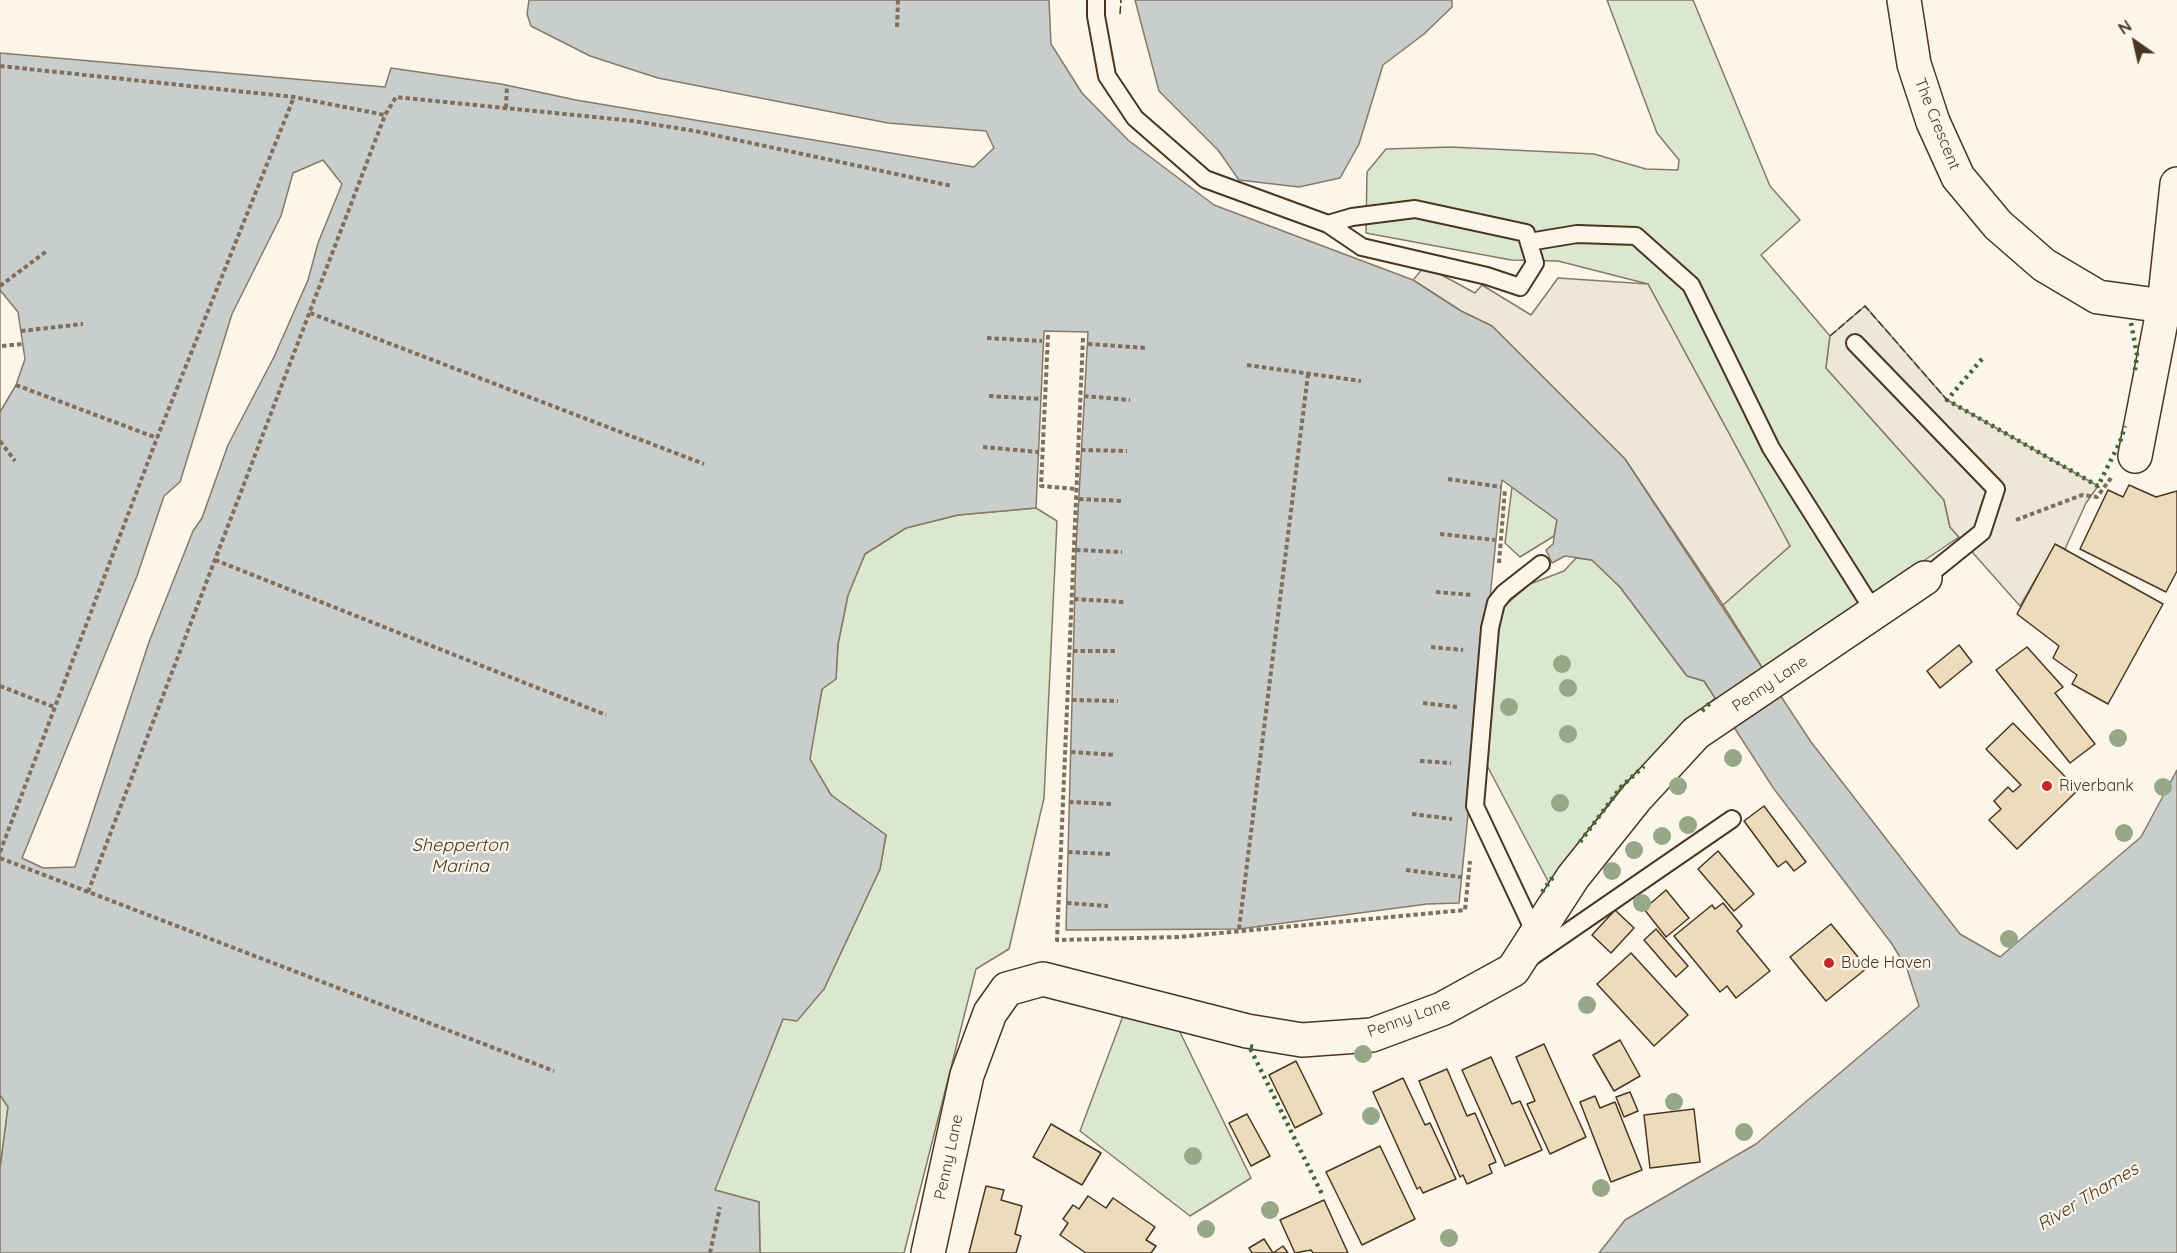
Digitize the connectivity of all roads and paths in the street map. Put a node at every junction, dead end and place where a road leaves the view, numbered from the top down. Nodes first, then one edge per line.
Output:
1 (898, 0) edge
2 (1096, 0) edge
3 (1904, 0) edge
4 (897, 27) dead end
5 (0, 66) edge
6 (507, 86) dead end
7 (294, 97) junction
8 (506, 108) junction
9 (385, 115) junction
10 (2177, 184) edge
11 (951, 186) dead end
12 (1328, 224) junction
13 (1529, 242) junction
14 (48, 250) dead end
15 (0, 286) edge
16 (2164, 306) junction
17 (310, 313) junction
18 (83, 324) dead end
19 (21, 331) dead end
20 (1048, 335) dead end
21 (987, 338) dead end
22 (1083, 338) dead end
23 (1042, 341) dead end
24 (1855, 343) dead end
25 (22, 344) dead end
26 (1088, 344) dead end
27 (2, 346) dead end
28 (1146, 348) dead end
29 (1247, 365) dead end
30 (1308, 374) junction
31 (1361, 381) dead end
32 (16, 385) dead end
33 (989, 396) dead end
34 (1084, 396) dead end
35 (1041, 399) dead end
36 (1130, 400) dead end
37 (157, 438) junction
38 (0, 441) edge
39 (983, 447) dead end
40 (1081, 450) dead end
41 (1127, 452) dead end
42 (1039, 453) dead end
43 (2135, 456) joint
44 (15, 461) dead end
45 (704, 464) dead end
46 (1448, 479) dead end
47 (1076, 489) junction
48 (1079, 499) dead end
49 (1123, 501) dead end
50 (1982, 532) junction
51 (1440, 534) dead end
52 (1495, 540) dead end
53 (1076, 550) dead end
54 (1122, 552) dead end
55 (215, 560) junction
56 (1541, 564) dead end
57 (1925, 578) joint
58 (1436, 592) dead end
59 (1479, 595) dead end
60 (1074, 599) dead end
61 (1124, 602) dead end
62 (1496, 603) junction
63 (1875, 613) junction
64 (1431, 647) dead end
65 (1073, 651) dead end
66 (1118, 651) dead end
67 (1474, 651) dead end
68 (0, 686) edge
69 (1072, 700) dead end
70 (1118, 702) dead end
71 (1423, 703) dead end
72 (54, 706) junction
73 (1467, 708) dead end
74 (606, 715) dead end
75 (1071, 752) dead end
76 (1115, 754) dead end
77 (1420, 761) dead end
78 (1462, 764) dead end
79 (1070, 802) dead end
80 (1111, 804) dead end
81 (1475, 806) junction
82 (1412, 814) dead end
83 (1456, 819) dead end
84 (1732, 819) dead end
85 (0, 852) edge
86 (1068, 852) dead end
87 (1110, 854) dead end
88 (0, 858) edge
89 (1406, 870) dead end
90 (1461, 877) dead end
91 (88, 892) junction
92 (1066, 903) dead end
93 (1108, 906) dead end
94 (1239, 929) dead end
95 (1535, 933) junction
96 (1513, 970) junction
97 (554, 1071) dead end
98 (720, 1207) dead end
99 (710, 1253) edge
100 (928, 1253) edge

1 - 4 path
2 - 12 lane
3 - 16 street, The Crescent
5 - 7 path
6 - 8 path
7 - 9 path
7 - 37 path
8 - 9 path
8 - 11 path
9 - 17 path
10 - 16 street
12 - 13 lane
12 - 13 lane
13 - 63 lane
14 - 15 path
16 - 43 street
17 - 45 path
17 - 55 path
18 - 19 path
20 - 47 path
21 - 23 path
22 - 47 path
24 - 50 lane
25 - 27 path
26 - 28 path
29 - 30 path
30 - 31 path
30 - 94 path
32 - 37 path
33 - 35 path
34 - 36 path
37 - 72 path
38 - 44 path
39 - 42 path
40 - 41 path
43 - 50 path
46 - 62 path
47 - 81 path
48 - 49 path
50 - 57 lane
51 - 52 path
53 - 54 path
55 - 74 path
55 - 91 path
56 - 62 lane
57 - 63 street, Penny Lane
58 - 59 path
60 - 61 path
62 - 81 lane
63 - 95 street, Penny Lane
64 - 67 path
65 - 66 path
68 - 72 path
69 - 70 path
71 - 73 path
72 - 85 path
75 - 76 path
77 - 78 path
79 - 80 path
81 - 95 lane
82 - 83 path
84 - 96 lane
86 - 87 path
88 - 91 path
89 - 90 path
91 - 97 path
92 - 93 path
95 - 96 street, Penny Lane
96 - 100 street, Penny Lane
98 - 99 path

